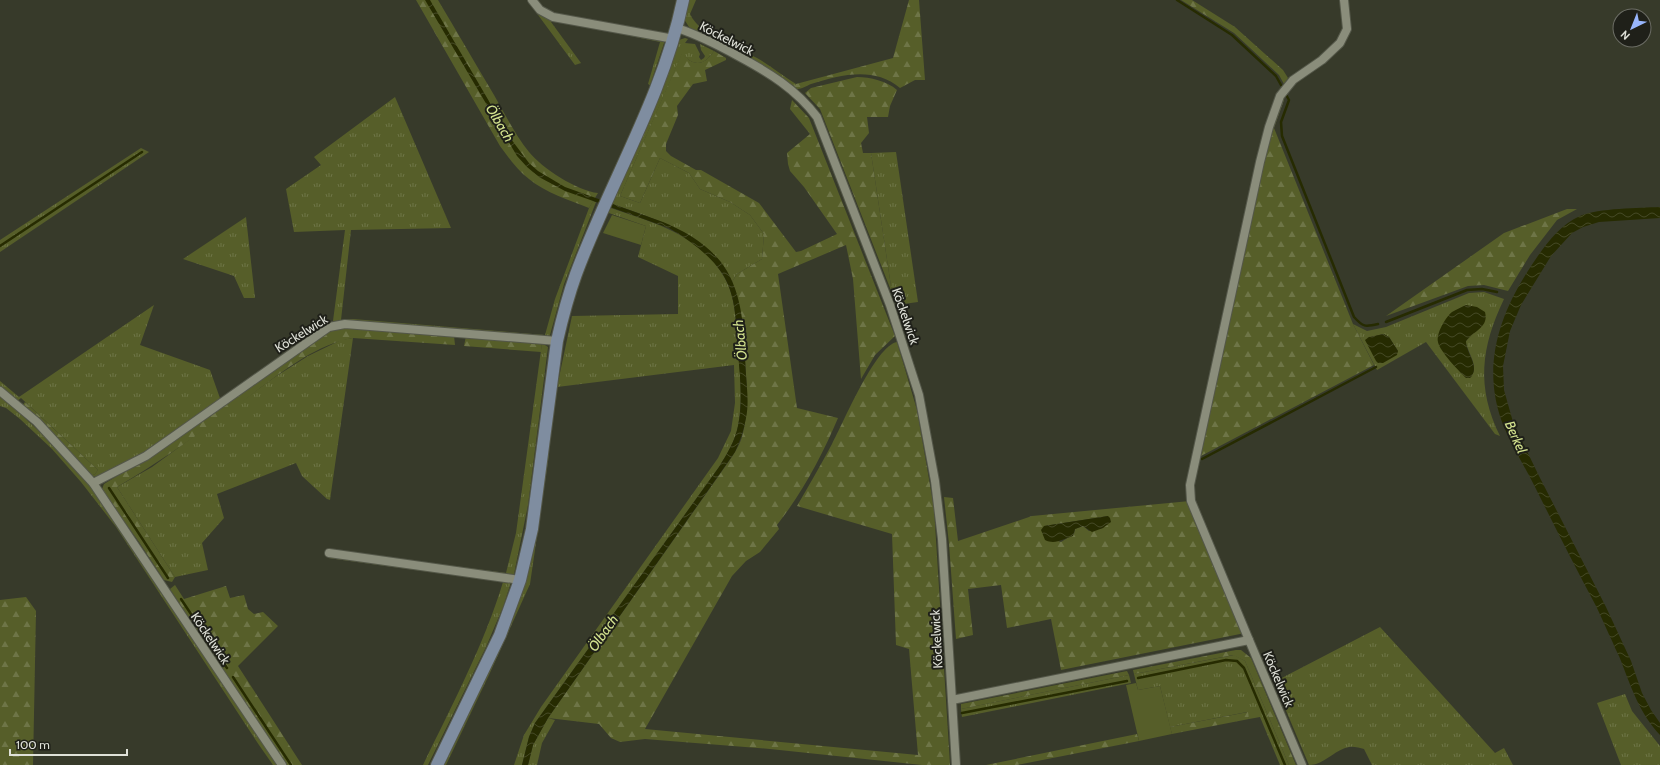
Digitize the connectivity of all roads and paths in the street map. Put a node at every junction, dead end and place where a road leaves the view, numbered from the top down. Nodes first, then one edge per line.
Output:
1 (532, 0) edge
2 (682, 0) edge
3 (1344, 0) edge
4 (675, 34) junction
5 (557, 342) junction
6 (0, 391) edge
7 (94, 484) junction
8 (329, 553) dead end
9 (520, 580) junction
10 (1250, 640) junction
11 (952, 700) junction
12 (282, 765) edge
13 (437, 765) edge
14 (956, 765) edge
15 (1302, 765) edge

1 - 4 street, Köckelwick
2 - 4 main road
3 - 10 street
4 - 5 main road
4 - 11 street, Köckelwick
5 - 7 street, Köckelwick
5 - 9 main road
6 - 7 street, Köckelwick
7 - 12 street, Köckelwick
8 - 9 street
9 - 13 main road
10 - 11 street, Köckelwick
10 - 15 street, Köckelwick
11 - 14 street, Köckelwick

